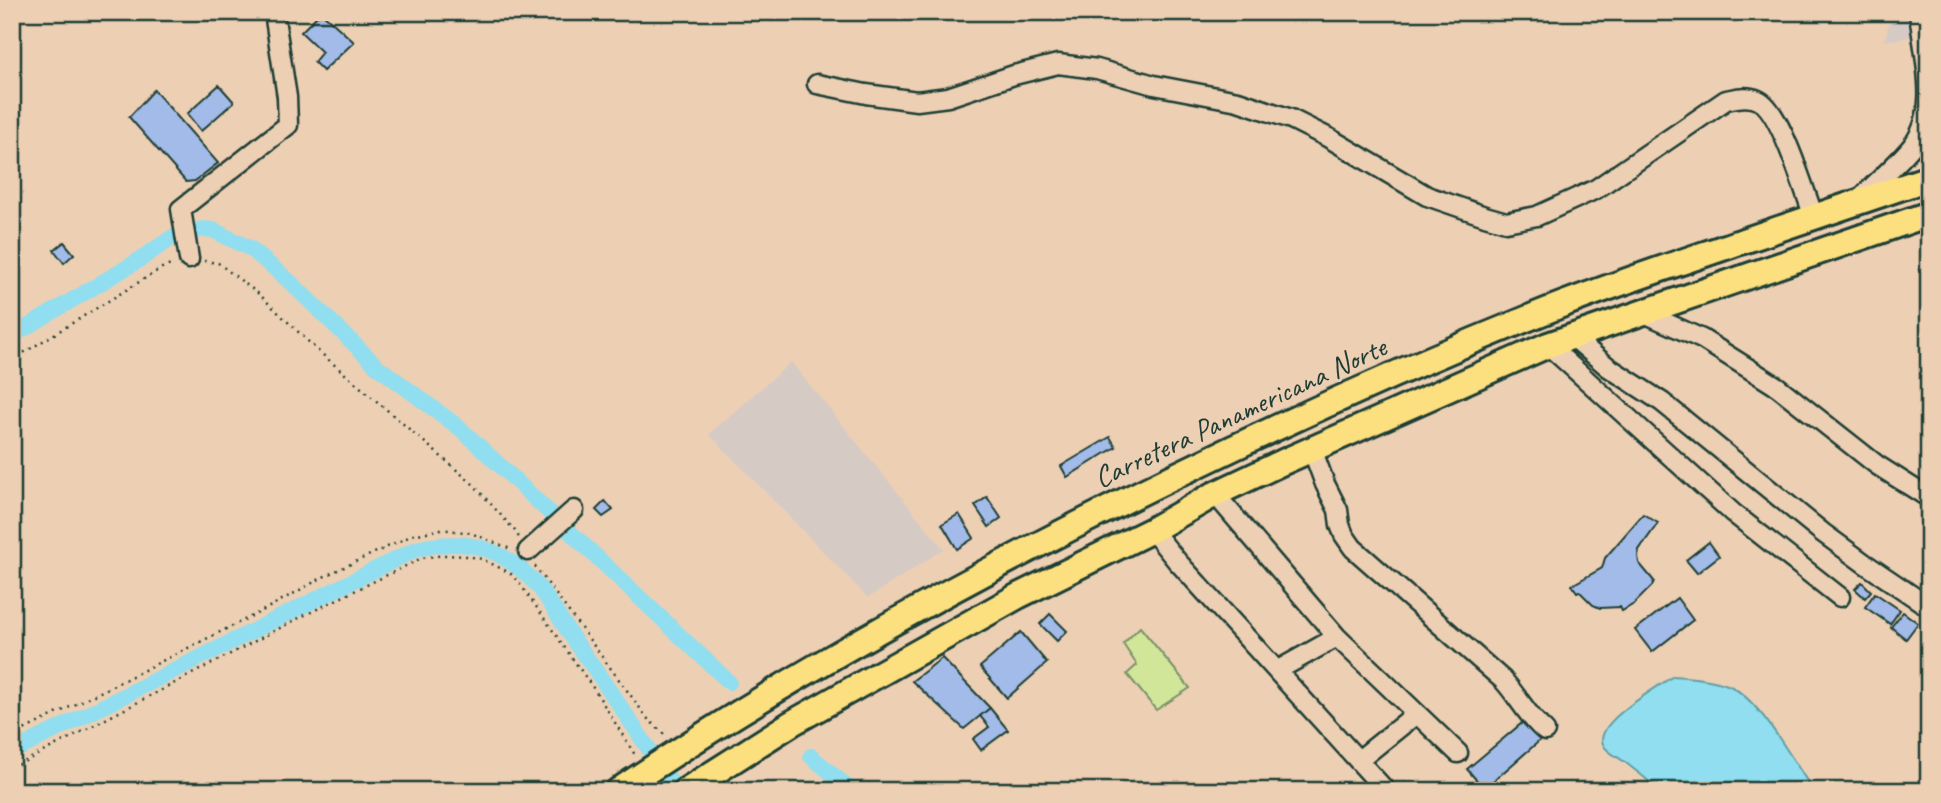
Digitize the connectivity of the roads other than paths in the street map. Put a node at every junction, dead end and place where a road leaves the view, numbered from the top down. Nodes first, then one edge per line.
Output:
1 (272, 12) edge
2 (1919, 12) edge
3 (817, 84) dead end
4 (1921, 147) edge
5 (1929, 178) edge
6 (1856, 203) junction
7 (1929, 214) edge
8 (1814, 217) junction
9 (189, 257) road end
10 (1642, 312) junction
11 (1573, 337) junction
12 (1548, 345) junction
13 (1312, 449) junction
14 (1215, 494) junction
15 (1929, 498) edge
16 (574, 510) dead end
17 (1152, 530) junction
18 (524, 554) road end
19 (1840, 597) dead end
20 (1929, 607) edge
21 (1337, 637) junction
22 (1278, 670) junction
23 (1416, 714) junction
24 (1545, 731) dead end
25 (1458, 752) dead end
26 (1359, 760) junction
27 (688, 788) edge
28 (618, 791) edge
29 (1387, 791) edge

1 - 9 street
2 - 4 street
3 - 8 street
4 - 6 street
5 - 6 highway, Carretera Panamericana Norte
6 - 8 highway, Carretera Panamericana Norte
7 - 10 highway
8 - 28 highway, Carretera Panamericana Norte
10 - 11 highway
10 - 15 street
11 - 12 highway
11 - 20 street
12 - 13 highway
12 - 19 street
13 - 14 highway
13 - 24 street
14 - 17 highway
14 - 21 street
16 - 18 street
17 - 22 street
17 - 27 highway
21 - 22 street
21 - 23 street
22 - 26 street
23 - 25 street
23 - 26 street
26 - 29 street

